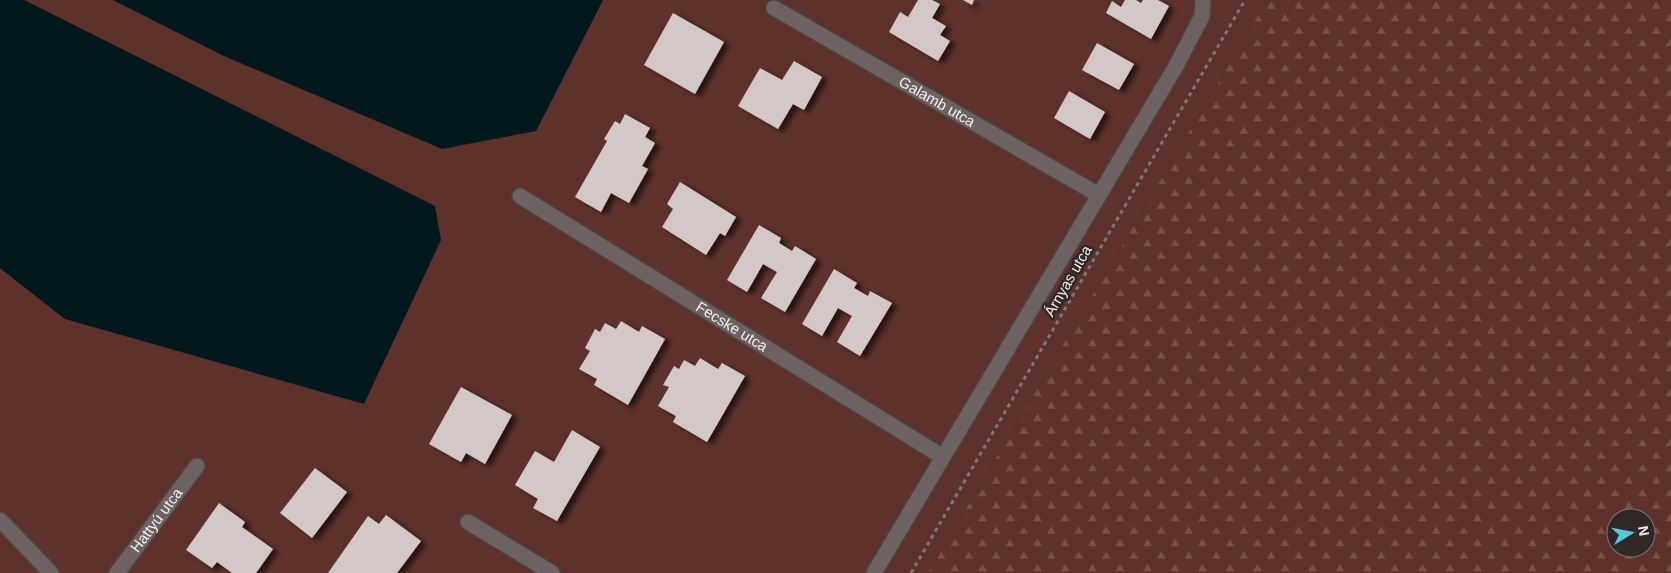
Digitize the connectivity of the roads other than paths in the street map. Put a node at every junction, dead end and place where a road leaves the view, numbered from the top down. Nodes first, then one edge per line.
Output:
1 (1203, 0) edge
2 (774, 8) dead end
3 (1099, 195) junction
4 (520, 196) dead end
5 (943, 457) junction
6 (197, 466) dead end
7 (0, 520) edge
8 (468, 522) dead end
9 (51, 573) edge
10 (117, 573) edge
11 (552, 573) edge
12 (874, 573) edge

1 - 3 lane
2 - 3 lane, Galamb utca
3 - 5 lane
4 - 5 lane, Fecske utca
5 - 12 lane
6 - 10 lane, Hattyú utca
7 - 9 lane
8 - 11 lane

